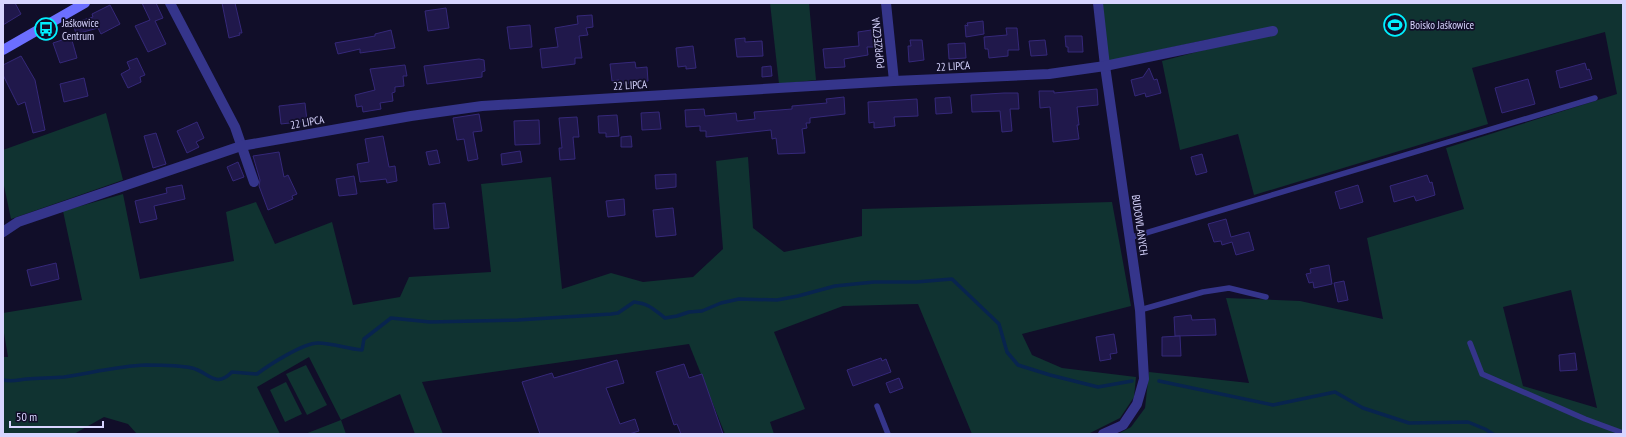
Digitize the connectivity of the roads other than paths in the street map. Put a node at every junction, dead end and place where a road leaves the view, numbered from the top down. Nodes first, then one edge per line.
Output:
1 (85, 3) edge
2 (170, 3) edge
3 (886, 3) edge
4 (1098, 3) edge
5 (1273, 31) dead end
6 (3, 50) edge
7 (1104, 66) junction
8 (894, 81) junction
9 (1595, 98) dead end
10 (241, 146) junction
11 (254, 182) dead end
12 (3, 232) edge
13 (1129, 238) junction
14 (1266, 297) dead end
15 (1140, 310) junction
16 (1470, 344) dead end
17 (877, 406) dead end
18 (1623, 433) edge
19 (888, 434) edge
20 (1103, 434) edge

1 - 6 street
2 - 10 street
3 - 8 street, POPRZECZNA
4 - 7 street, BUDOWLANYCH
5 - 7 street, 22 LIPCA
7 - 8 street, 22 LIPCA
7 - 13 street, BUDOWLANYCH
8 - 10 street, 22 LIPCA
9 - 13 lane
10 - 11 street
10 - 12 street, 22 LIPCA
13 - 15 street, BUDOWLANYCH
14 - 15 lane
15 - 20 street, BUDOWLANYCH
16 - 18 lane
17 - 19 lane

